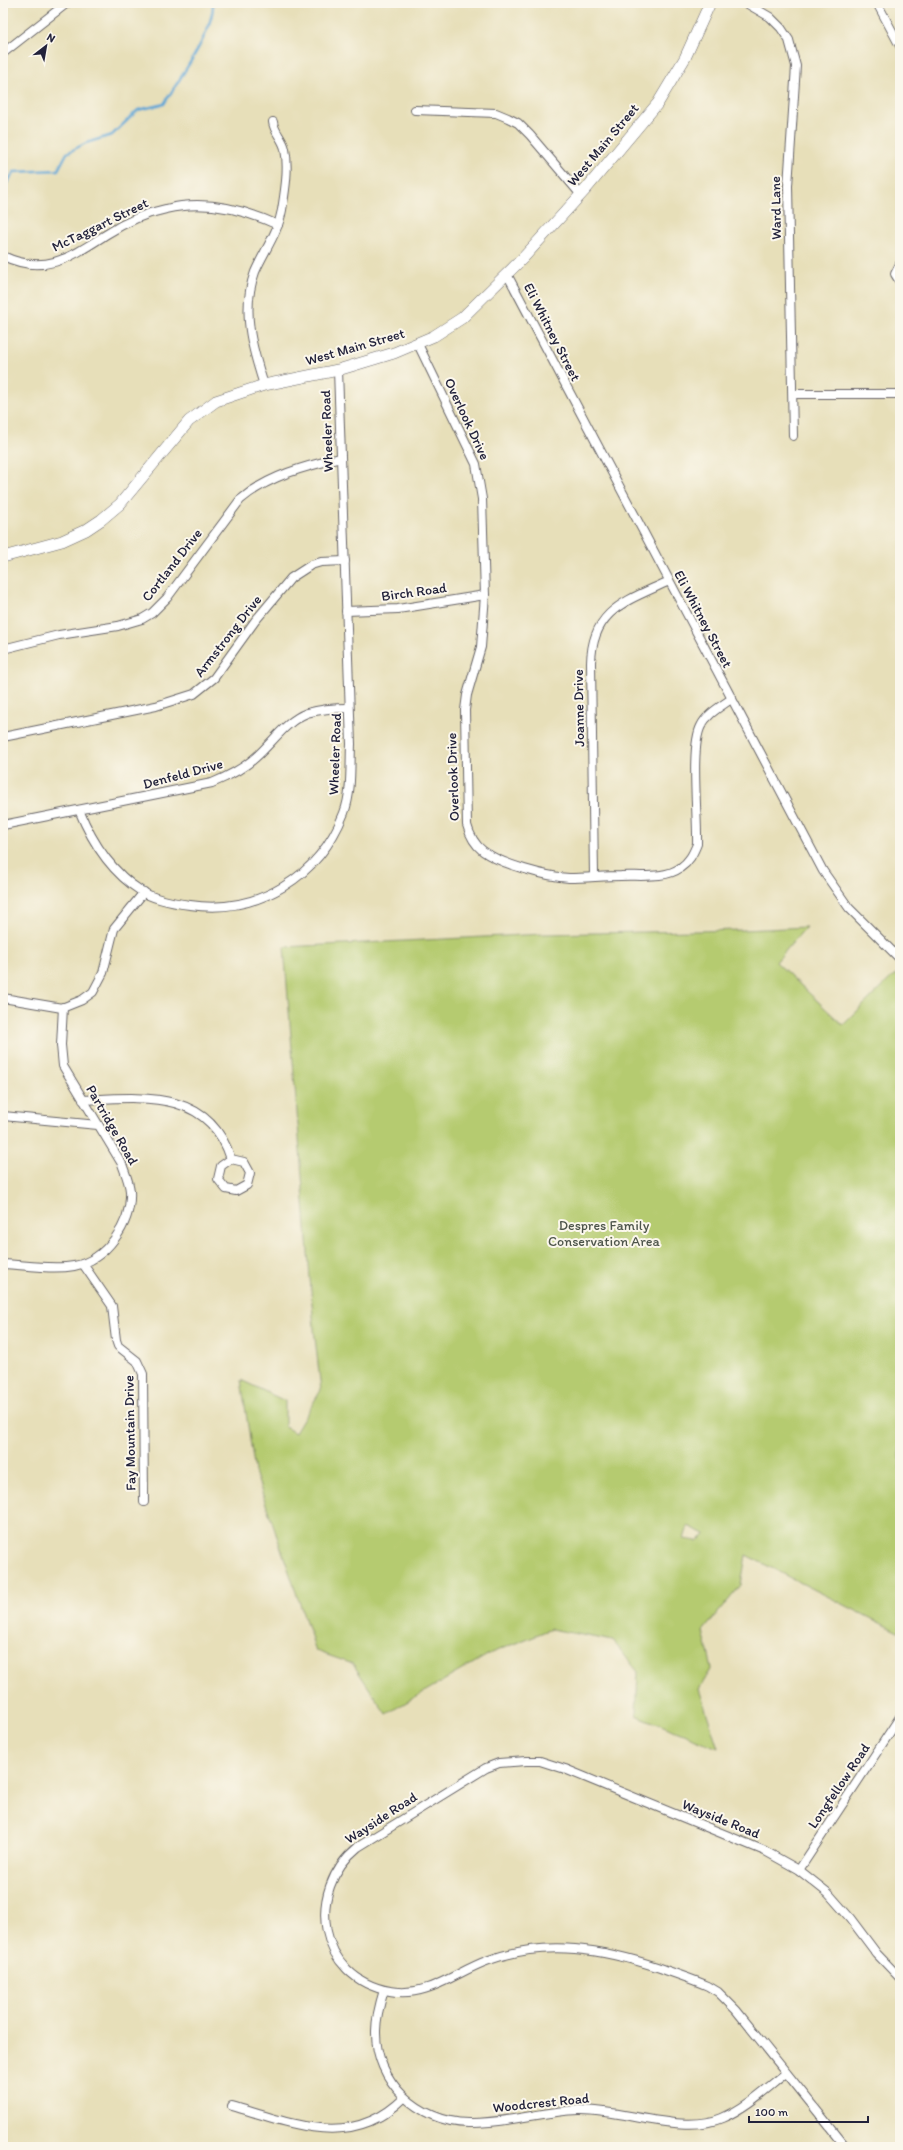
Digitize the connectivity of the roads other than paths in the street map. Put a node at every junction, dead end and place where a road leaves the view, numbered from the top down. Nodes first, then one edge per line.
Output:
1 (67, 3) edge
2 (710, 3) edge
3 (746, 3) edge
4 (878, 3) edge
5 (900, 46) edge
6 (3, 53) edge
7 (415, 110) dead end
8 (273, 122) dead end
9 (581, 195) junction
10 (278, 225) junction
11 (3, 256) edge
12 (900, 264) edge
13 (507, 274) junction
14 (900, 282) edge
15 (418, 344) junction
16 (338, 370) junction
17 (264, 385) junction
18 (793, 394) junction
19 (900, 394) edge
20 (793, 436) dead end
21 (341, 458) junction
22 (3, 557) edge
23 (345, 561) junction
24 (669, 581) junction
25 (486, 595) junction
26 (346, 611) junction
27 (3, 649) edge
28 (731, 699) junction
29 (350, 708) junction
30 (3, 736) edge
31 (79, 810) junction
32 (3, 826) edge
33 (594, 876) junction
34 (144, 892) junction
35 (900, 959) edge
36 (3, 998) edge
37 (64, 1007) junction
38 (83, 1100) junction
39 (3, 1116) edge
40 (98, 1125) junction
41 (231, 1159) junction
42 (3, 1264) edge
43 (83, 1264) junction
44 (144, 1502) dead end
45 (900, 1717) edge
46 (799, 1870) junction
47 (900, 1978) edge
48 (384, 1990) junction
49 (786, 2072) junction
50 (404, 2098) junction
51 (232, 2106) dead end
52 (846, 2147) edge

1 - 6 street
2 - 9 street, West Main Street
3 - 18 street, Ward Lane
4 - 5 street
7 - 9 street
8 - 10 street
9 - 13 street, West Main Street
10 - 11 street, McTaggart Street
10 - 17 street
12 - 14 street
13 - 15 street, West Main Street
13 - 24 street, Eli Whitney Street
15 - 16 street, West Main Street
15 - 25 street, Overlook Drive
16 - 17 street, West Main Street
16 - 21 street, Wheeler Road
17 - 22 street, West Main Street
18 - 19 street
18 - 20 street, Ward Lane
21 - 23 street, Wheeler Road
21 - 27 street, Cortland Drive
23 - 26 street, Wheeler Road
23 - 30 street, Armstrong Drive
24 - 28 street, Eli Whitney Street
24 - 33 street, Joanne Drive
25 - 26 street, Birch Road
25 - 33 street, Overlook Drive
26 - 29 street, Wheeler Road
28 - 33 street, Overlook Drive
28 - 35 street, Eli Whitney Street
29 - 31 street, Denfeld Drive
29 - 34 street, Wheeler Road
31 - 32 street, Denfeld Drive
31 - 34 street, Wheeler Road
34 - 37 street
36 - 37 street
37 - 38 street, Partridge Road
38 - 40 street, Partridge Road
38 - 41 street
39 - 40 street
40 - 43 street, Partridge Road
41 - 41 street
42 - 43 street
43 - 44 street, Fay Mountain Drive
45 - 46 street, Longfellow Road
46 - 47 street, Wayside Road
46 - 48 street, Wayside Road
48 - 49 street, Wayside Road
48 - 50 street, Woodcrest Road
49 - 50 street, Woodcrest Road
49 - 52 street, Wayside Road
50 - 51 street

